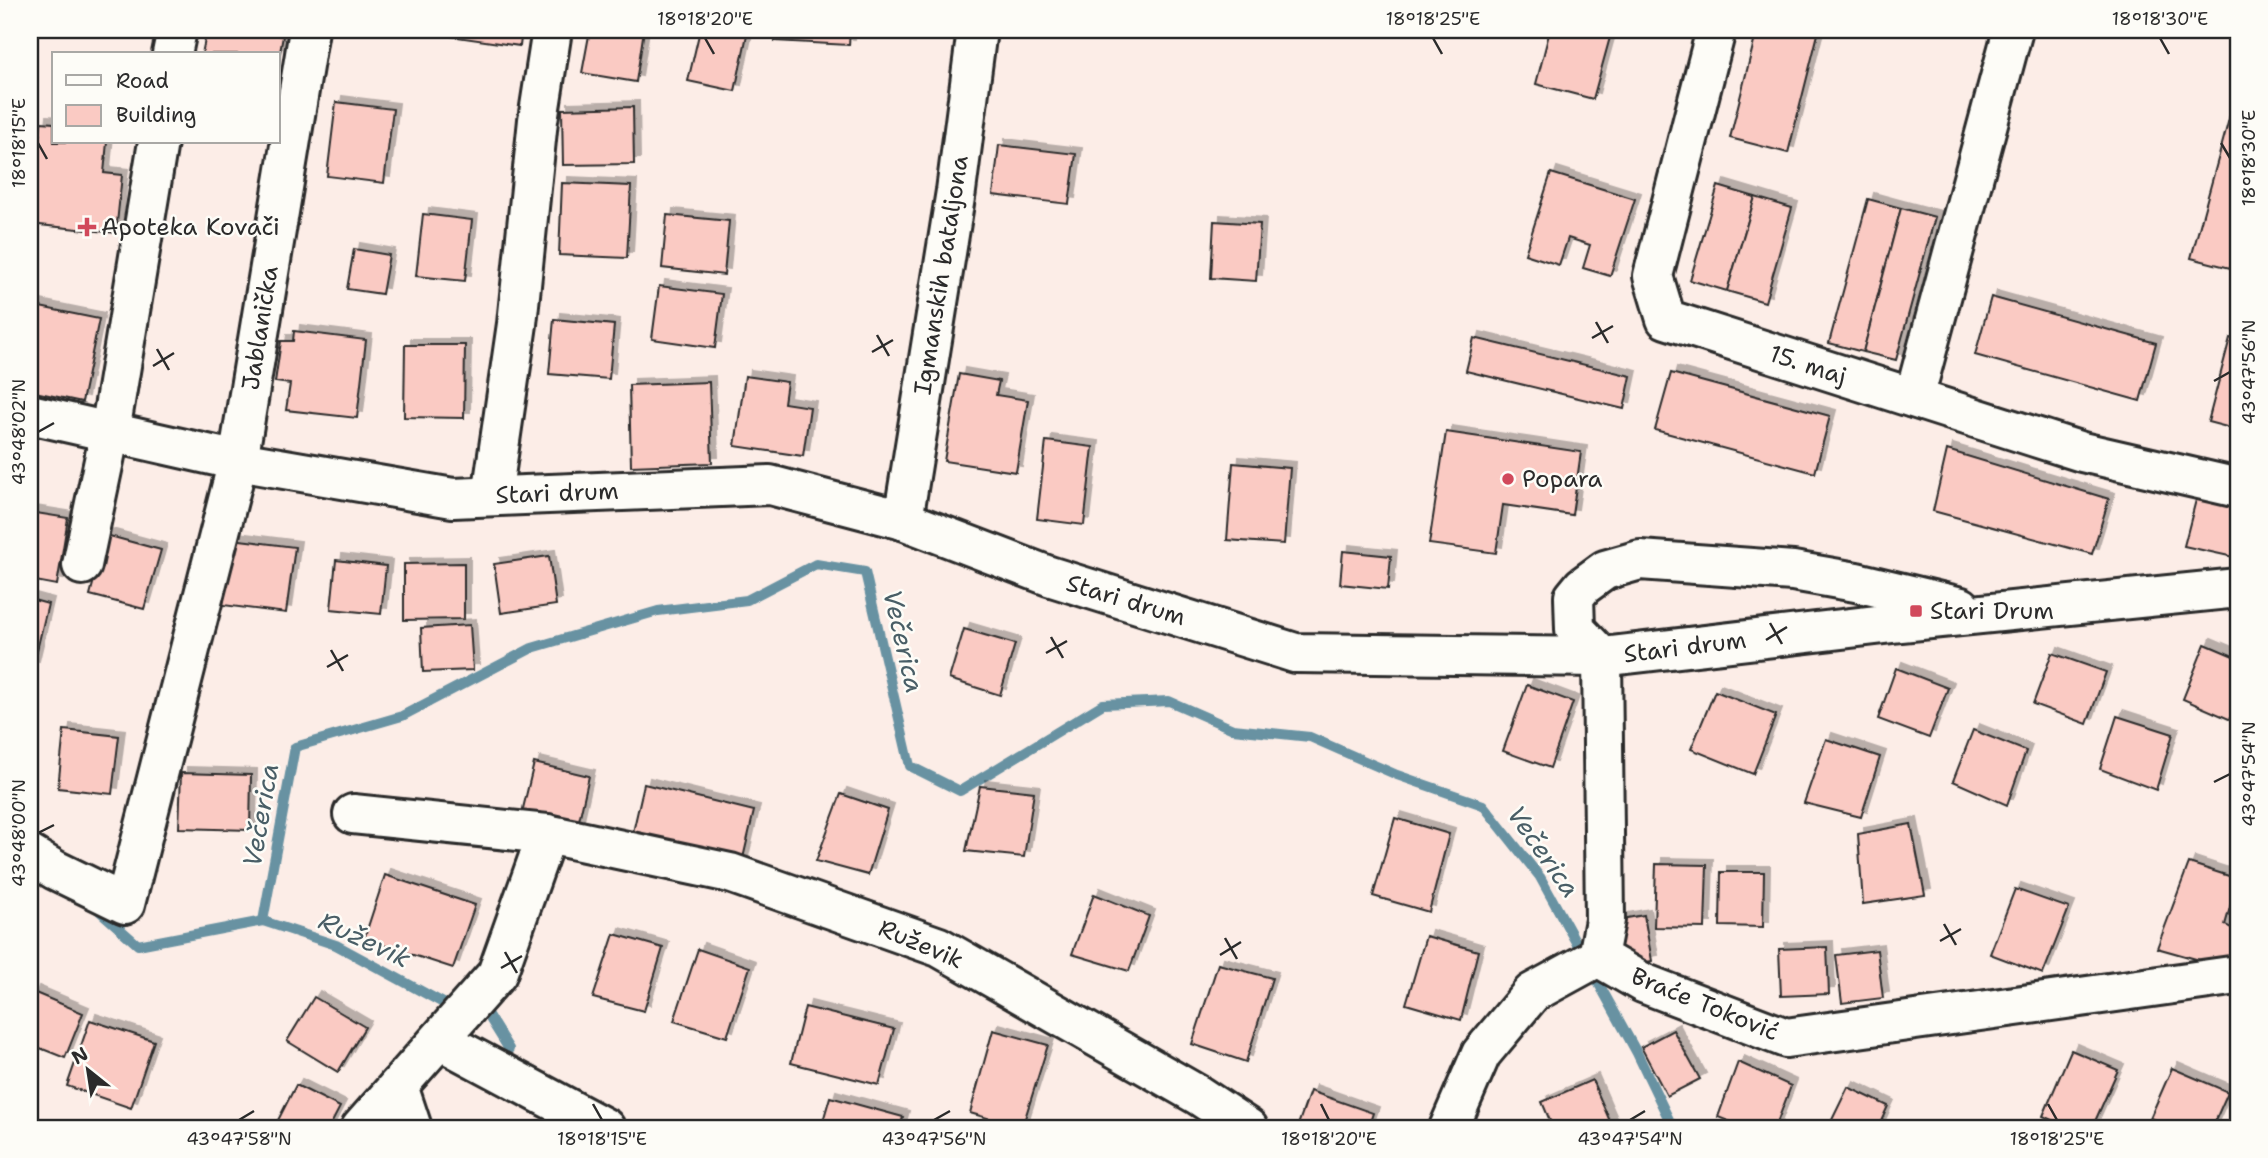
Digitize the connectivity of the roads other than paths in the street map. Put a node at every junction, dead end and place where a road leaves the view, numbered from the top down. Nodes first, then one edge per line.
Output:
1 (177, 30) edge
2 (309, 30) edge
3 (552, 30) edge
4 (977, 30) edge
5 (1716, 30) edge
6 (2013, 30) edge
7 (172, 52) edge
8 (158, 144) edge
9 (1914, 398) junction
10 (30, 414) edge
11 (110, 432) junction
12 (238, 461) junction
13 (2238, 488) edge
14 (492, 496) junction
15 (903, 520) junction
16 (82, 565) dead end
17 (2238, 588) edge
18 (1989, 613) junction
19 (1602, 657) junction
20 (353, 814) dead end
21 (547, 834) junction
22 (30, 855) edge
23 (1598, 957) junction
24 (2238, 975) edge
25 (440, 1040) junction
26 (398, 1086) junction
27 (361, 1128) edge
28 (412, 1128) edge
29 (605, 1128) edge
30 (1248, 1128) edge
31 (1449, 1128) edge

1 - 7 street
2 - 12 street, Jablanička
3 - 14 street
4 - 15 street, Igmanskih bataljona
5 - 9 street, 15. maj
6 - 9 street
8 - 11 street
9 - 13 street, 15. maj
10 - 11 street, Stari drum
11 - 12 street, Stari drum
11 - 16 street
12 - 14 street, Stari drum
12 - 22 street, Jablanička
14 - 15 street, Stari drum
15 - 19 street, Stari drum
17 - 18 street, Stari drum
18 - 19 street, Stari drum
18 - 19 street
19 - 23 street
20 - 21 street, Ruževik
21 - 25 street
21 - 30 street, Ruževik
23 - 24 street, Braće Toković
23 - 31 street
25 - 26 street
25 - 29 street
26 - 27 street
26 - 28 street

